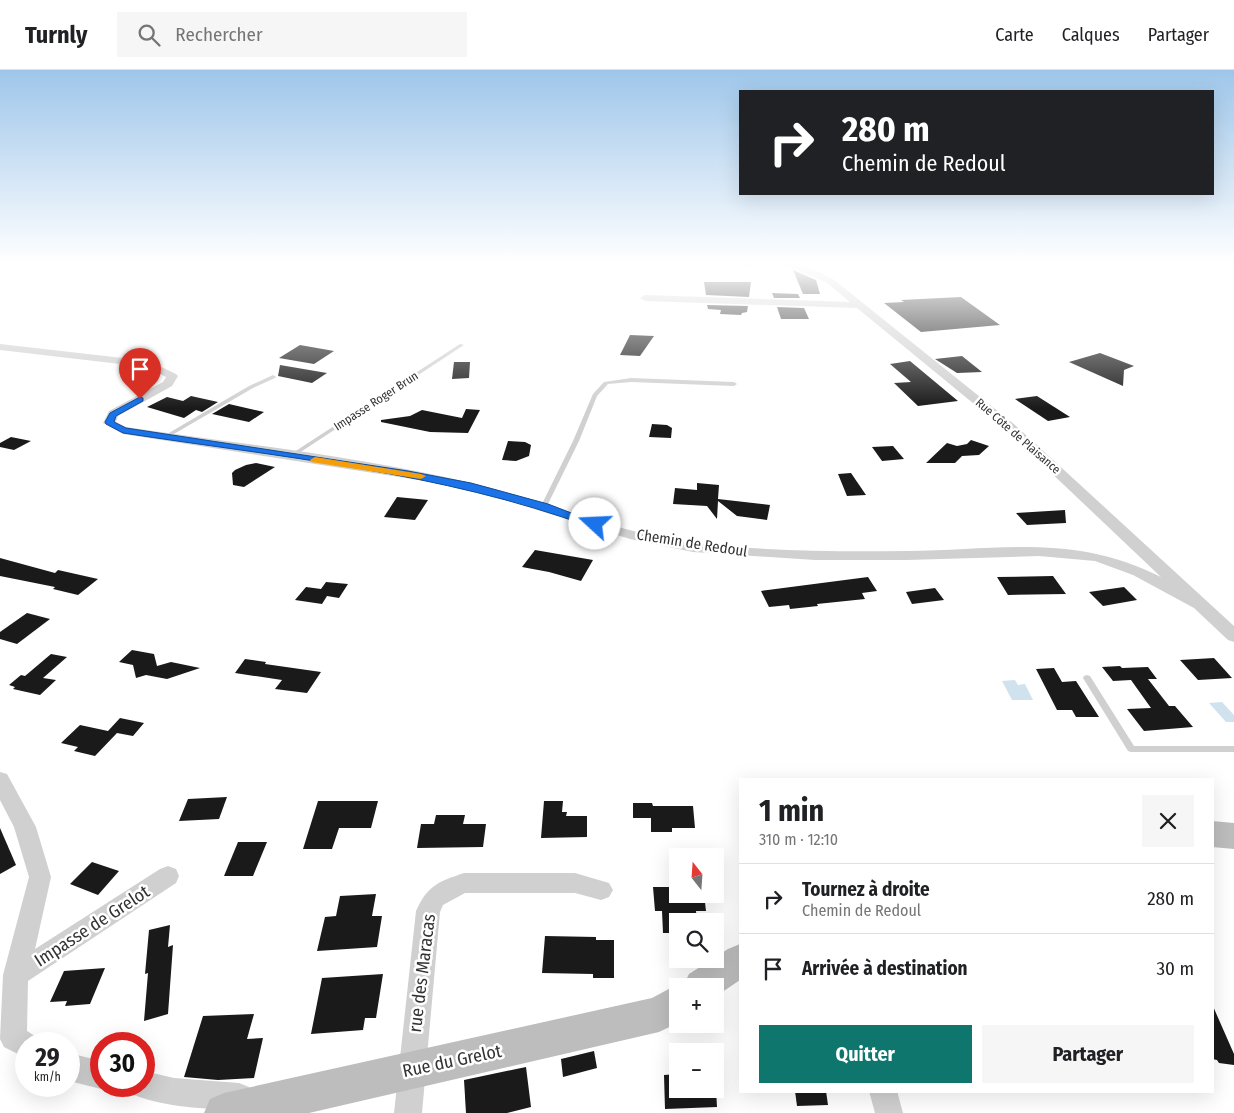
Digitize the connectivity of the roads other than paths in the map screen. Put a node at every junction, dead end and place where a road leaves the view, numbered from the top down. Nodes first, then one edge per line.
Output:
1 (867, 311) edge
2 (462, 345) dead end
3 (0, 347) edge
4 (273, 377) dead end
5 (734, 384) dead end
6 (165, 437) junction
7 (291, 456) junction
8 (544, 506) junction
9 (1202, 606) junction
10 (1234, 636) edge
11 (1087, 678) dead end
12 (1234, 749) edge
13 (0, 780) edge
14 (1214, 834) edge
15 (1234, 836) edge
16 (168, 876) dead end
17 (601, 890) dead end
18 (739, 961) edge
19 (16, 975) junction
20 (713, 978) edge
21 (669, 1007) edge
22 (15, 1039) edge
23 (411, 1070) junction
24 (155, 1088) edge
25 (884, 1093) edge
26 (278, 1101) junction
27 (224, 1113) edge
28 (408, 1113) edge
29 (889, 1113) edge

1 - 9 street, Rue Côte de Plaisance
2 - 7 lane, Impasse Roger Brun
3 - 6 street, Chemin de Redoul
4 - 6 lane
5 - 8 lane
6 - 7 street, Chemin de Redoul
7 - 8 street, Chemin de Redoul
8 - 9 street, Chemin de Redoul
9 - 10 street, Rue Côte de Plaisance
11 - 12 lane
13 - 19 street
14 - 15 street
16 - 19 street, Impasse de Grelot
17 - 23 street, rue des Maracas
18 - 20 street
19 - 22 street
21 - 23 street, Rue du Grelot
23 - 26 street, Rue du Grelot
23 - 28 street
24 - 26 street
25 - 29 street
26 - 27 street, Rue du Grelot

